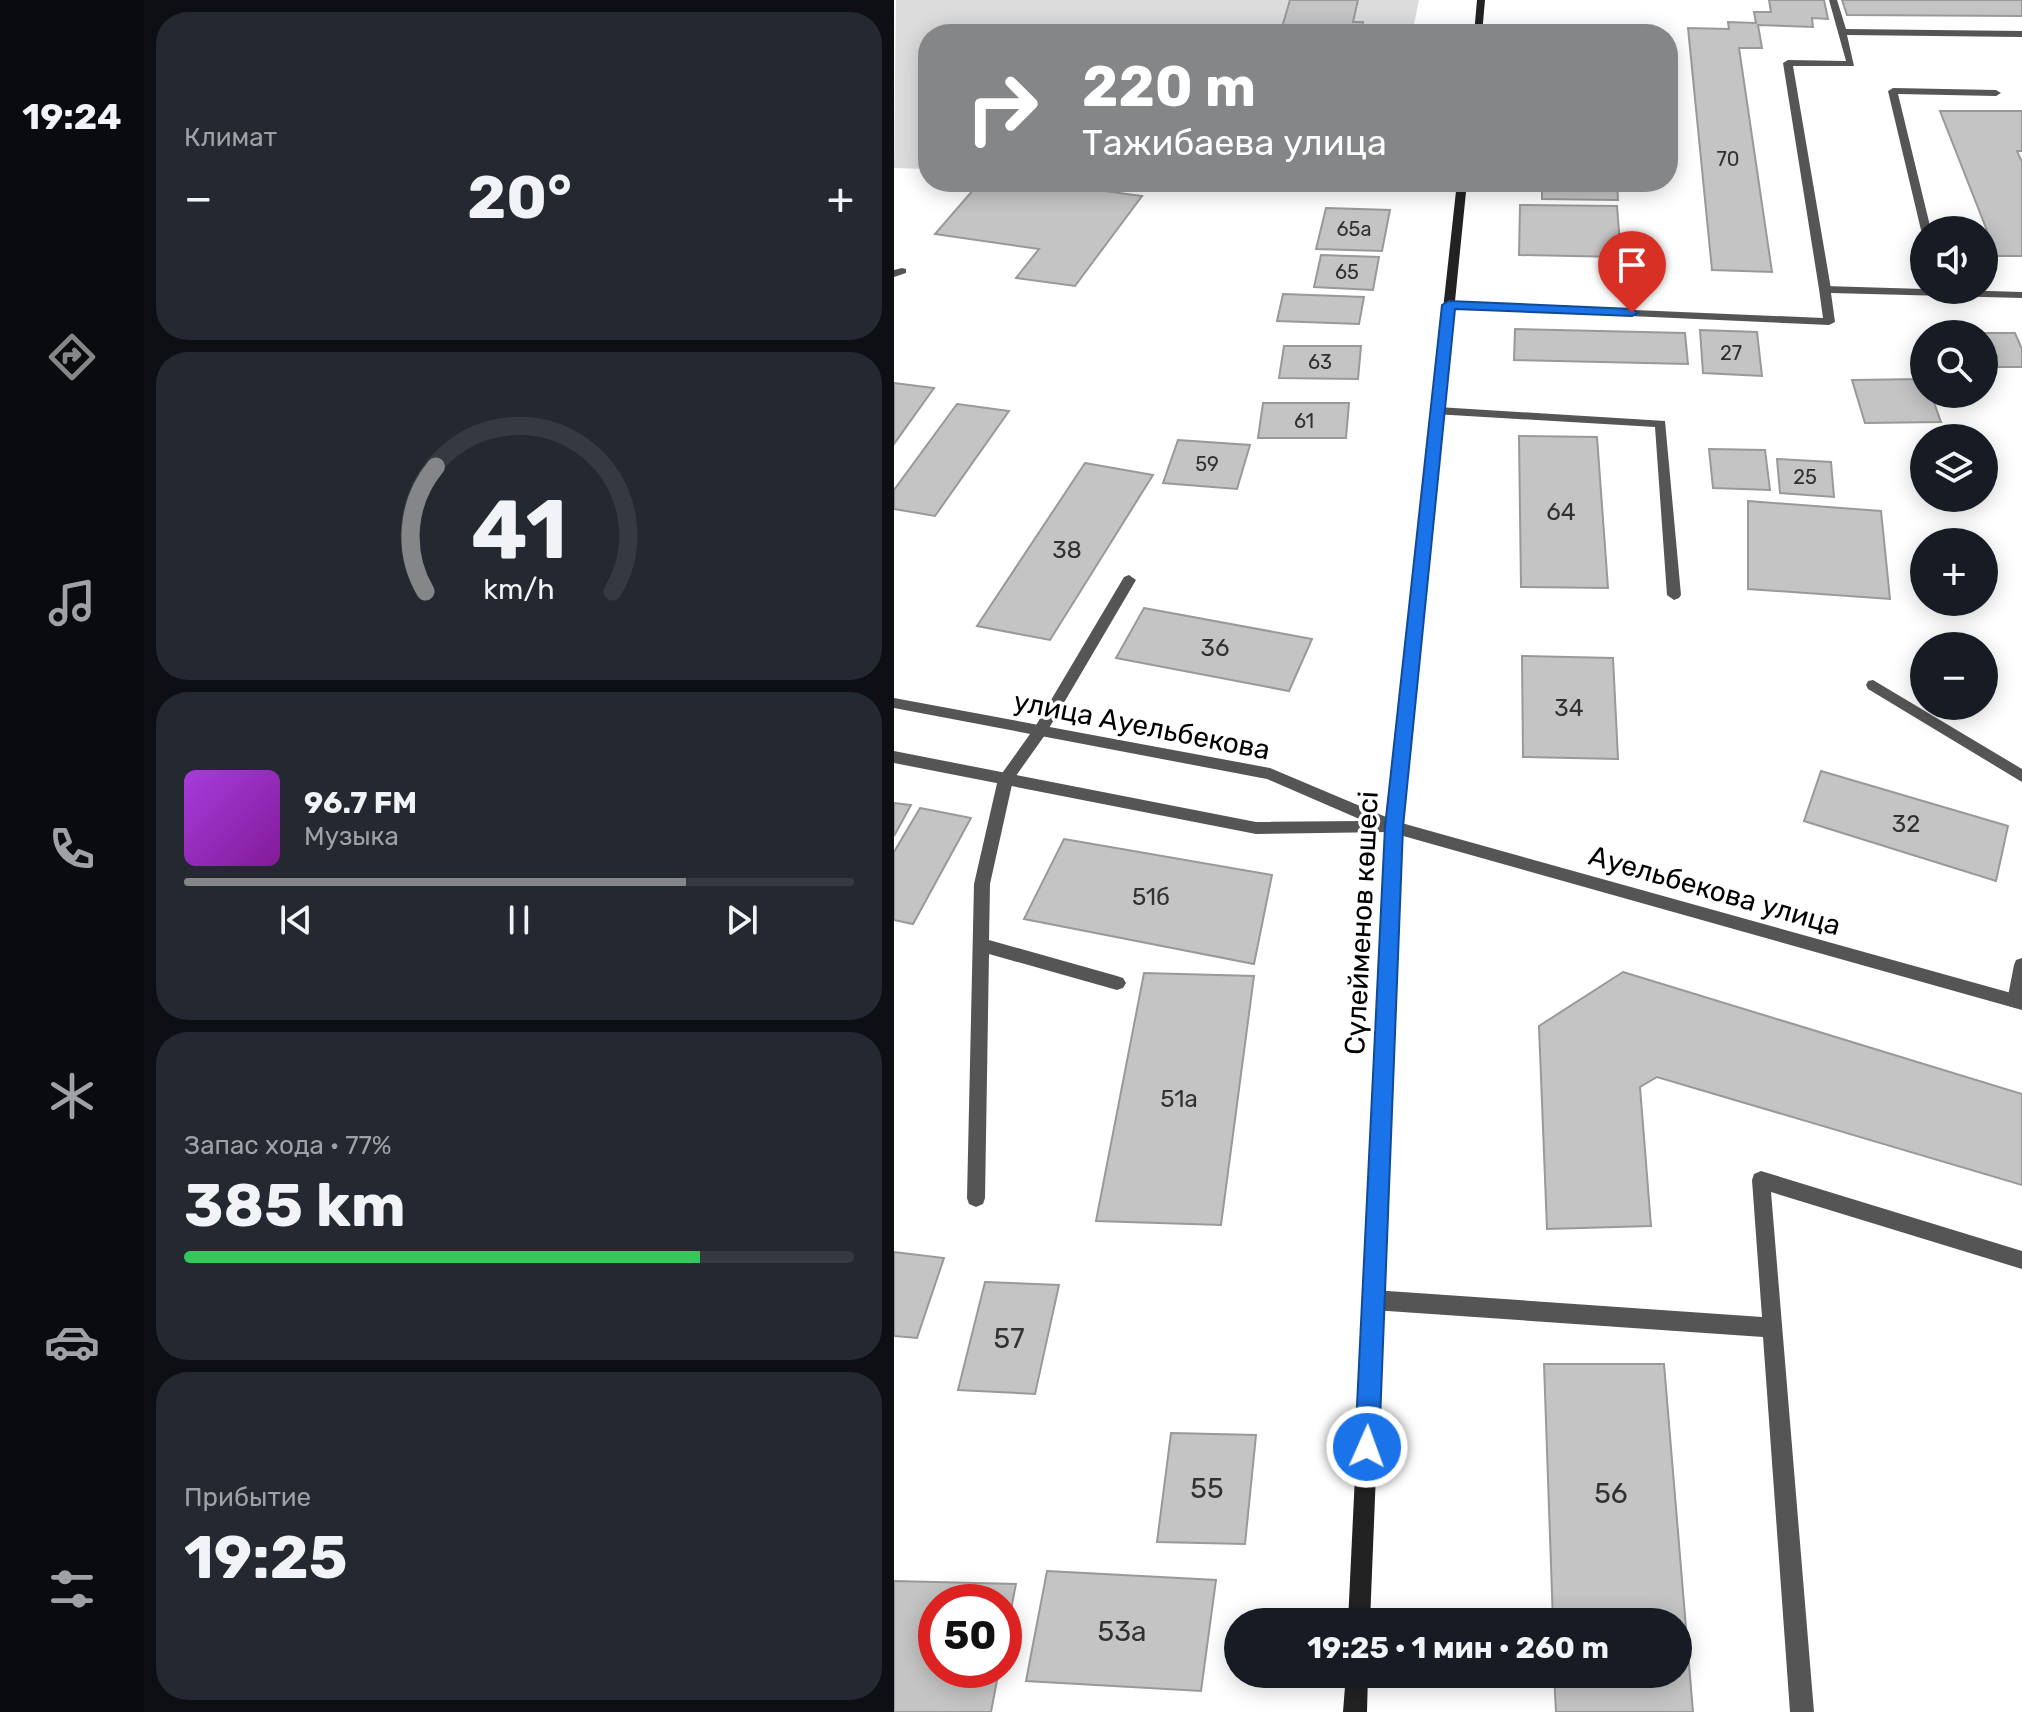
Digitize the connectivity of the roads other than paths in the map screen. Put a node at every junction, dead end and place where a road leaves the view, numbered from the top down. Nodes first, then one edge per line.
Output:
1 (1481, 0) edge
2 (1833, 0) edge
3 (1479, 24) edge
4 (1842, 32) junction
5 (2022, 34) edge
6 (1996, 93) dead end
7 (1461, 192) edge
8 (1923, 216) edge
9 (1825, 289) junction
10 (1910, 290) edge
11 (1998, 294) edge
12 (2022, 295) edge
13 (1449, 305) junction
14 (1438, 411) junction
15 (1129, 580) dead end
16 (1674, 595) dead end
17 (1873, 685) dead end
18 (894, 703) edge
19 (1040, 731) junction
20 (894, 757) edge
21 (2022, 776) edge
22 (1006, 779) junction
23 (1394, 827) junction
24 (981, 945) junction
25 (2022, 965) edge
26 (1117, 983) dead end
27 (2019, 1002) edge
28 (976, 1198) dead end
29 (2022, 1260) edge
30 (1373, 1300) junction
31 (1773, 1328) junction
32 (1360, 1608) edge
33 (1356, 1688) edge
34 (1355, 1712) edge
35 (1802, 1712) edge

1 - 3 main road
2 - 4 street
4 - 5 street
4 - 9 street
6 - 8 street
7 - 13 main road, Сүлейменов көшесі
9 - 10 street
9 - 13 street
11 - 12 street
13 - 14 main road, Сүлейменов көшесі
14 - 16 street
14 - 23 main road, Сүлейменов көшесі
15 - 19 street
17 - 21 street
18 - 19 street, улица Ауельбекова
19 - 22 street
19 - 23 street, улица Ауельбекова
20 - 22 street
22 - 23 street
22 - 24 street
23 - 27 street, Ауельбекова улица
23 - 30 main road, Сүлейменов көшесі
24 - 26 street
24 - 28 street
25 - 27 street
29 - 31 street
30 - 31 street
30 - 32 main road, Сүлейменов көшесі
31 - 35 street
33 - 34 main road

